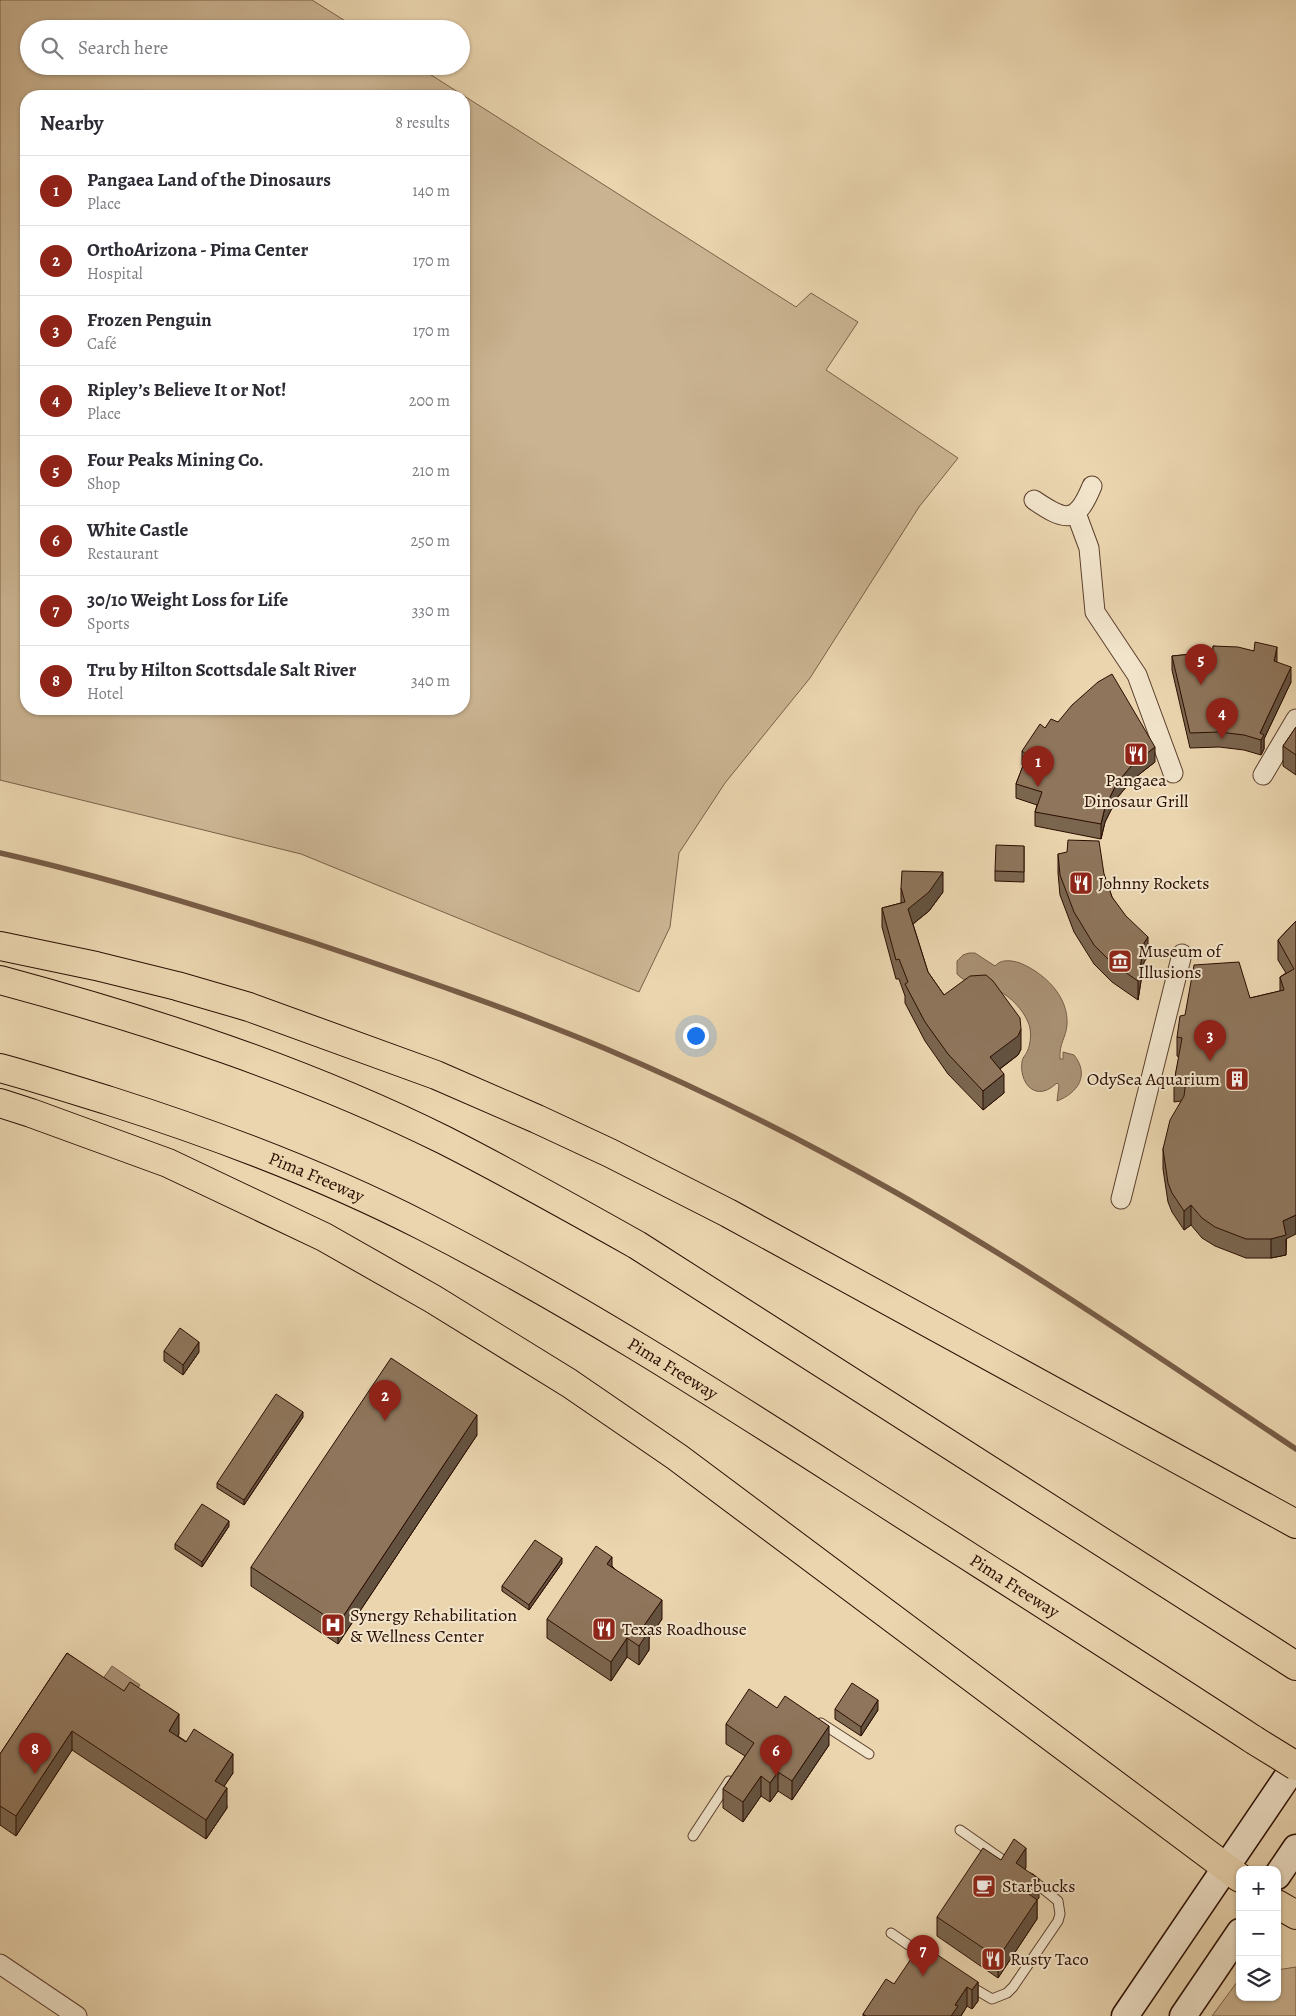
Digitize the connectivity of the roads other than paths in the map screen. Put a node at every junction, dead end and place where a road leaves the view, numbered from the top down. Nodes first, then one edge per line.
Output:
1 (1092, 486) dead end
2 (1034, 500) dead end
3 (1076, 513) junction
4 (1296, 718) edge
5 (1172, 773) dead end
6 (1263, 775) dead end
7 (0, 946) edge
8 (1182, 954) dead end
9 (0, 980) edge
10 (0, 1068) edge
11 (0, 1103) edge
12 (1121, 1199) dead end
13 (1296, 1524) edge
14 (1296, 1666) edge
15 (813, 1718) edge
16 (869, 1754) dead end
17 (1296, 1765) edge
18 (735, 1772) edge
19 (960, 1830) dead end
20 (693, 1836) dead end
21 (1296, 1848) edge
22 (1010, 1865) edge
23 (1281, 1870) edge
24 (1022, 1873) edge
25 (1233, 1873) edge
26 (1281, 1906) edge
27 (1296, 1915) edge
28 (891, 1933) dead end
29 (1236, 1938) edge
30 (933, 1961) edge
31 (0, 1964) edge
32 (958, 1978) edge
33 (77, 2016) edge
34 (1125, 2016) edge
35 (1183, 2016) edge

1 - 3 street
2 - 3 street
3 - 5 street
4 - 6 street
7 - 13 highway
8 - 12 street
9 - 14 highway
10 - 17 highway, Pima Freeway, bridge
11 - 25 highway
15 - 16 lane
17 - 25 main road
18 - 20 lane
19 - 22 lane
21 - 23 main road
24 - 32 lane
25 - 34 main road
26 - 27 highway
28 - 30 lane
29 - 35 main road
31 - 33 street

